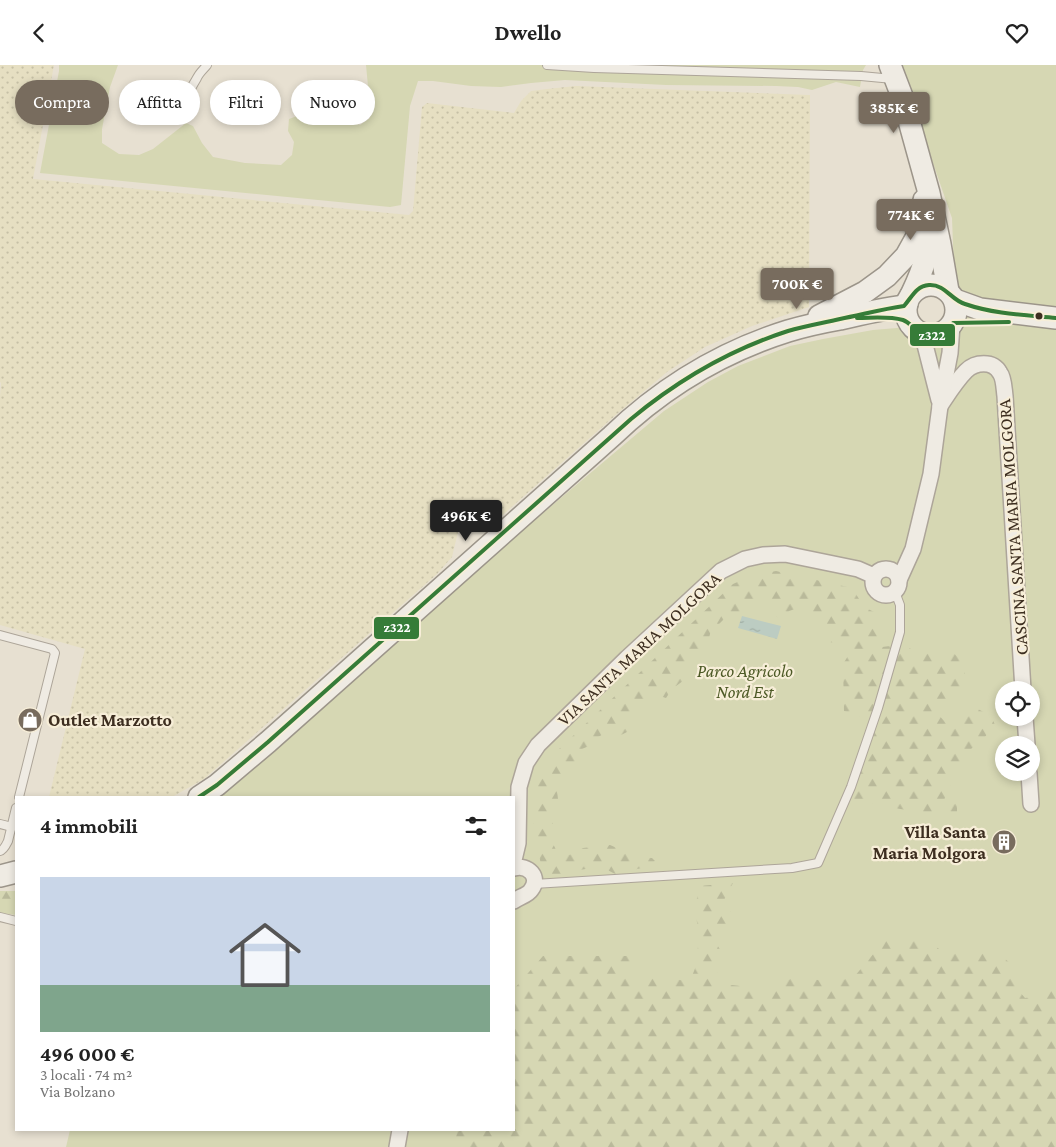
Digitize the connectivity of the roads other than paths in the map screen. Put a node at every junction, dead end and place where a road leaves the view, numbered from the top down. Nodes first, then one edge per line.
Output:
1 (207, 65) edge
2 (547, 65) edge
3 (892, 72) edge
4 (196, 80) edge
5 (928, 188) junction
6 (952, 296) junction
7 (912, 313) junction
8 (1056, 318) edge
9 (953, 324) junction
10 (1056, 324) edge
11 (789, 331) junction
12 (940, 406) junction
13 (897, 586) junction
14 (0, 635) edge
15 (1022, 681) edge
16 (1029, 781) edge
17 (19, 796) edge
18 (200, 796) edge
19 (1030, 804) dead end
20 (15, 813) edge
21 (0, 824) edge
22 (12, 827) junction
23 (518, 843) junction
24 (0, 851) edge
25 (515, 856) edge
26 (521, 868) edge
27 (15, 872) edge
28 (0, 876) edge
29 (534, 884) junction
30 (516, 897) edge
31 (0, 917) edge
32 (15, 921) edge
33 (400, 1131) edge
34 (396, 1147) edge

1 - 4 lane
2 - 3 lane
3 - 5 street
5 - 6 street
5 - 7 street
5 - 11 street
6 - 7 street
6 - 8 street
6 - 9 street
7 - 9 street
7 - 11 street
7 - 12 street
9 - 10 street
9 - 12 street
11 - 18 street
12 - 13 street
12 - 15 street, CASCINA SANTA MARIA MOLGORA
13 - 23 street, VIA SANTA MARIA MOLGORA
13 - 29 lane
14 - 17 lane
16 - 19 street
20 - 22 lane
21 - 22 lane
22 - 24 lane
23 - 25 street
23 - 26 street
26 - 29 street
27 - 28 street
29 - 30 street
31 - 32 lane
33 - 34 street

